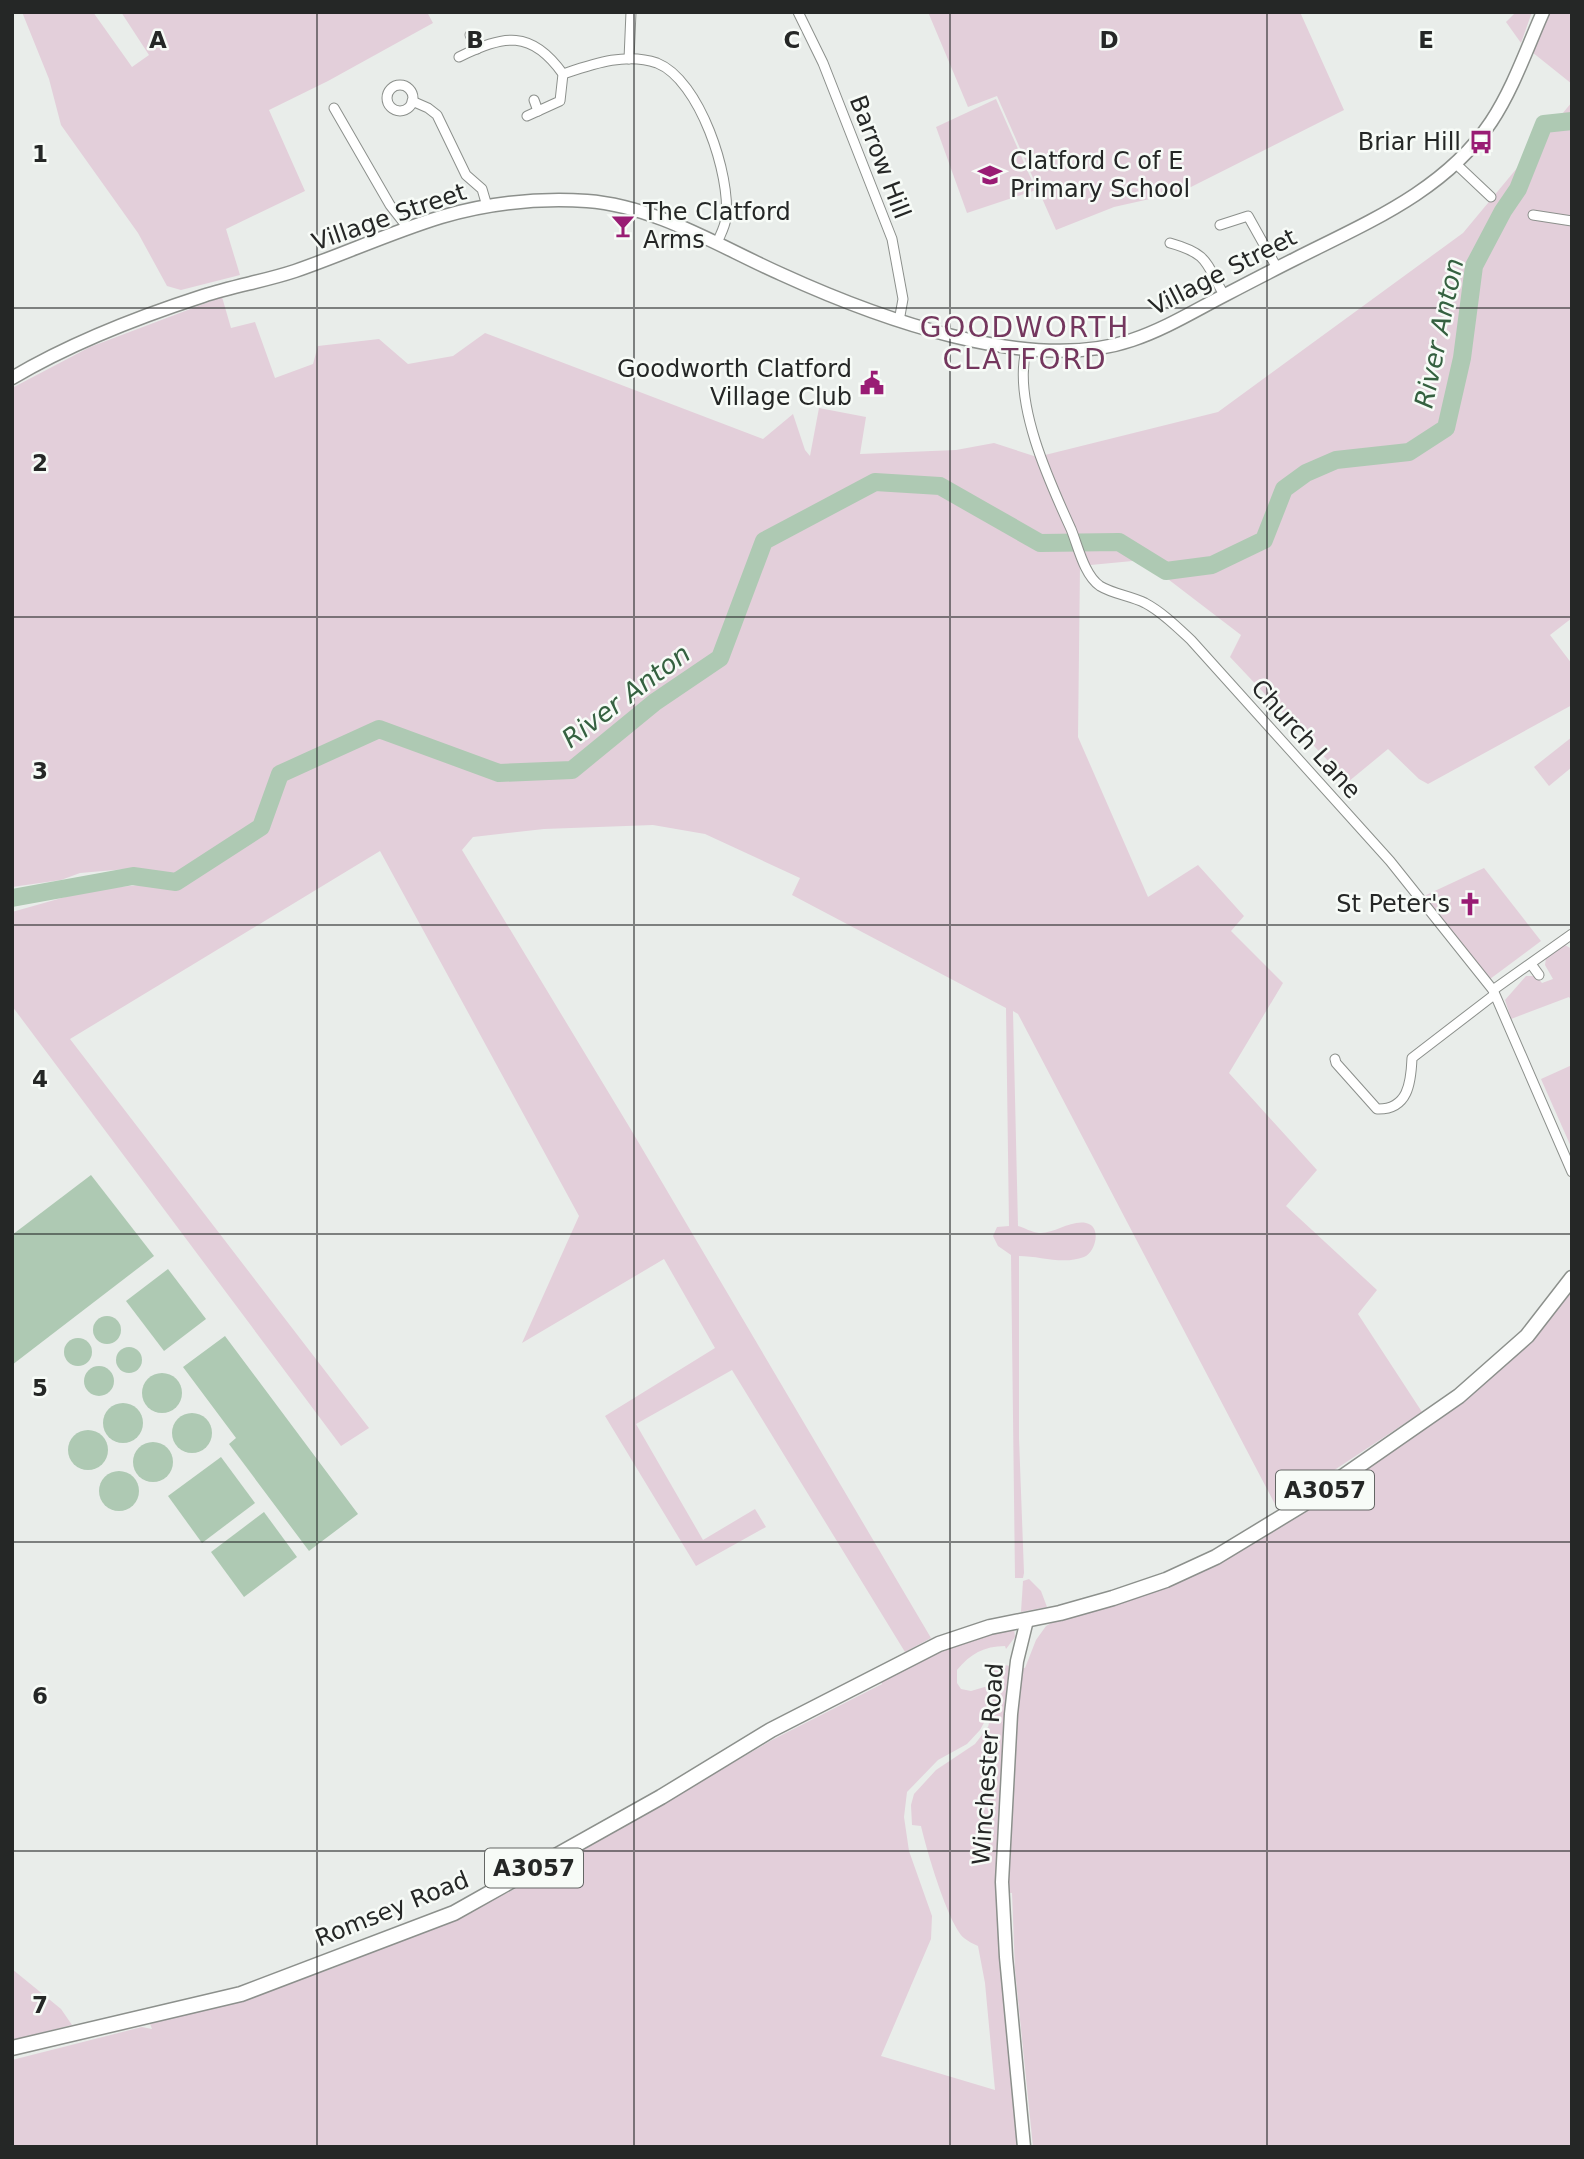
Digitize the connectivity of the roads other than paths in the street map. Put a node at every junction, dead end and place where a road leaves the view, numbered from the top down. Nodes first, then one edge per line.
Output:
1 (631, 12) edge
2 (797, 12) edge
3 (1543, 12) edge
4 (470, 35) dead end
5 (477, 49) junction
6 (459, 57) dead end
7 (629, 59) junction
8 (563, 74) junction
9 (534, 100) dead end
10 (412, 101) dead end
11 (334, 108) dead end
12 (538, 111) junction
13 (527, 116) dead end
14 (1455, 163) junction
15 (1491, 197) dead end
16 (487, 206) junction
17 (1533, 215) dead end
18 (1572, 221) edge
19 (1220, 225) dead end
20 (408, 228) junction
21 (716, 243) junction
22 (1170, 243) dead end
23 (1277, 268) junction
24 (1224, 295) junction
25 (899, 321) junction
26 (1026, 350) junction
27 (12, 378) edge
28 (1572, 934) edge
29 (1531, 964) junction
30 (1539, 975) dead end
31 (1493, 992) junction
32 (1335, 1059) dead end
33 (1572, 1172) edge
34 (1572, 1278) edge
35 (1027, 1620) junction
36 (12, 2048) edge
37 (1024, 2147) edge

1 - 7 street
2 - 25 street, Barrow Hill
3 - 14 street, Village Street
4 - 5 street
5 - 6 street
5 - 8 street
7 - 8 street
7 - 21 street
8 - 12 street
9 - 12 street
10 - 16 street
11 - 20 street
12 - 13 street
14 - 15 street
14 - 23 street, Village Street
16 - 20 street, Village Street
16 - 21 street, Village Street
17 - 18 street
19 - 23 street
20 - 27 street, Village Street
21 - 25 street, Village Street
22 - 24 street
23 - 24 street, Village Street
24 - 26 street, Village Street
25 - 26 street, Village Street
26 - 31 street, Church Lane
28 - 29 street
29 - 30 street
29 - 31 street
31 - 32 street
31 - 33 street, Church Lane
34 - 35 main road, A3057
35 - 36 main road, Romsey Road / A3057
35 - 37 street, Winchester Road

